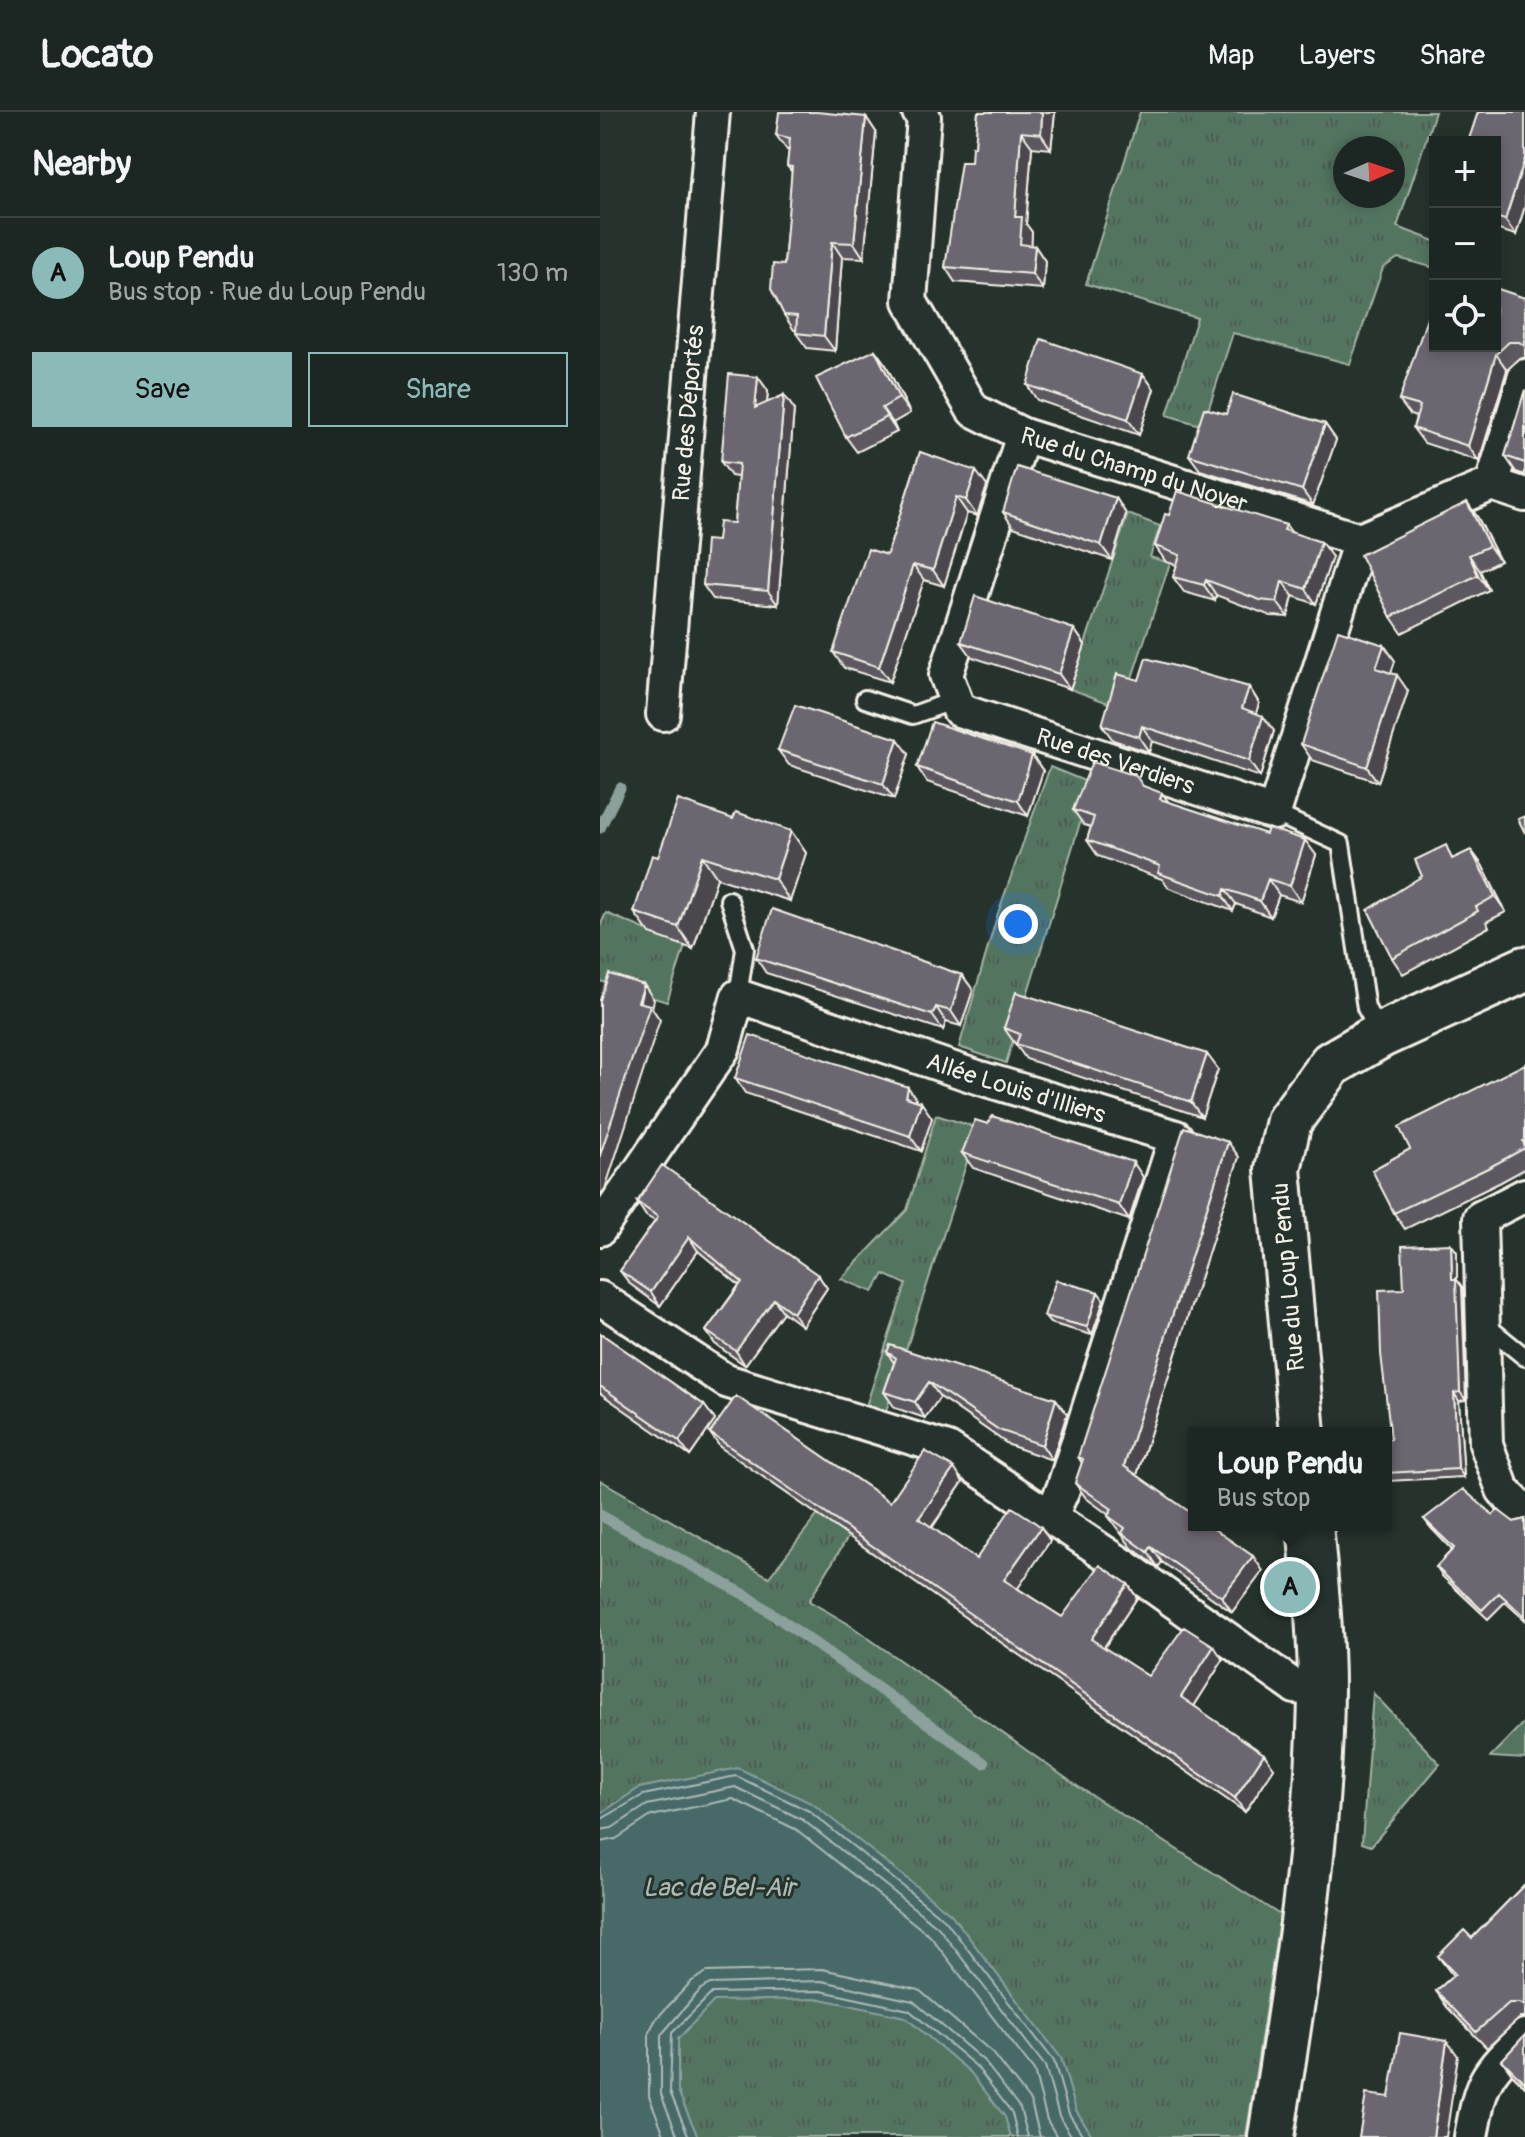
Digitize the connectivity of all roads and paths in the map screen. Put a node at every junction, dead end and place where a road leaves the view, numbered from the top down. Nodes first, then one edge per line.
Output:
1 (713, 112) edge
2 (919, 112) edge
3 (1525, 376) edge
4 (1023, 435) junction
5 (1492, 484) junction
6 (1525, 495) edge
7 (1360, 540) junction
8 (865, 699) dead end
9 (955, 700) junction
10 (663, 714) dead end
11 (1274, 813) junction
12 (729, 900) dead end
13 (1525, 969) edge
14 (738, 996) junction
15 (1381, 1035) junction
16 (1525, 1195) edge
17 (600, 1229) edge
18 (600, 1298) edge
19 (1482, 1322) junction
20 (1525, 1357) edge
21 (1301, 1427) edge
22 (1514, 1478) edge
23 (1525, 1513) edge
24 (1051, 1516) junction
25 (1310, 1531) edge
26 (1321, 1690) junction
27 (1525, 2036) edge
28 (1271, 2137) edge
29 (1471, 2137) edge

1 - 10 street, Rue des Déportés
2 - 4 street, Rue du Champ du Noyer
3 - 5 street
4 - 7 street, Rue du Champ du Noyer
4 - 9 street
5 - 6 street
5 - 7 street
7 - 11 street
8 - 9 lane
9 - 11 street, Rue des Verdiers
11 - 15 lane
12 - 14 lane
13 - 15 street, Rue du Loup Pendu
14 - 17 street
14 - 24 street, Allée Louis d'Illiers
15 - 21 street, Rue du Loup Pendu
16 - 19 street
18 - 24 street
19 - 20 lane
19 - 22 street
22 - 23 street
24 - 26 street
25 - 26 street
26 - 28 street
27 - 29 street

